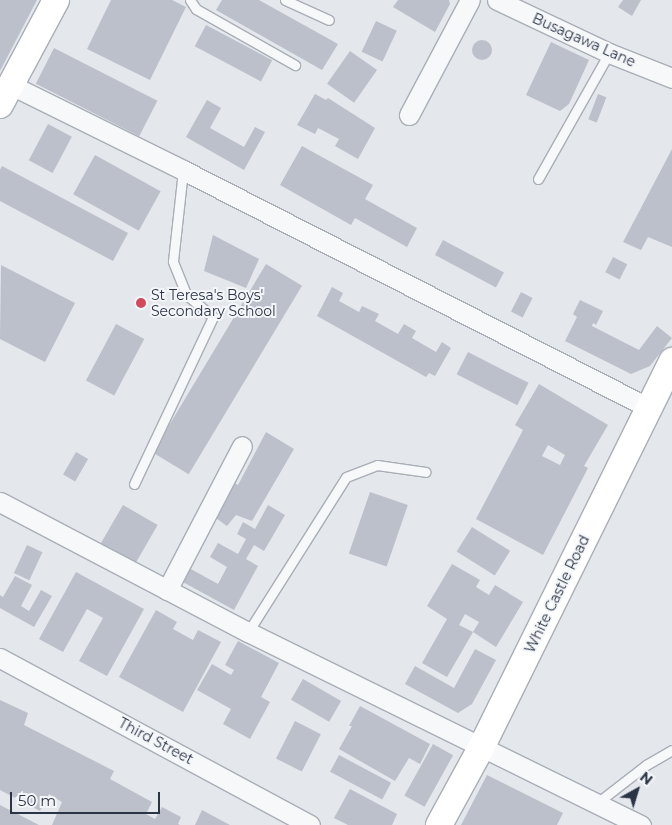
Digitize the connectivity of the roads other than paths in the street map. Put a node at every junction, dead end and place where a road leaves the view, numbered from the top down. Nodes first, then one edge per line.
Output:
1 (56, 0) edge
2 (190, 0) edge
3 (285, 0) edge
4 (470, 0) edge
5 (497, 0) edge
6 (329, 20) dead end
7 (609, 53) junction
8 (294, 65) dead end
9 (672, 78) edge
10 (6, 95) edge
11 (409, 115) dead end
12 (182, 170) junction
13 (538, 179) dead end
14 (672, 361) edge
15 (649, 408) junction
16 (242, 446) dead end
17 (426, 472) dead end
18 (134, 484) dead end
19 (0, 502) edge
20 (167, 590) junction
21 (248, 632) junction
22 (0, 658) edge
23 (481, 748) junction
24 (672, 750) edge
25 (597, 803) junction
26 (310, 825) edge
27 (439, 825) edge
28 (641, 825) edge

1 - 10 street
2 - 8 lane
3 - 6 lane
4 - 11 street
5 - 7 street, Busagawa Lane
7 - 9 street, Busagawa Lane
7 - 13 lane
10 - 12 street
12 - 15 street
12 - 18 lane
14 - 15 street, White Castle Road
15 - 23 street, White Castle Road
16 - 20 street
17 - 21 lane
19 - 20 street
20 - 21 street
21 - 23 street
22 - 26 street, Third Street
23 - 25 street
23 - 27 street, White Castle Road
24 - 25 lane
25 - 28 street

